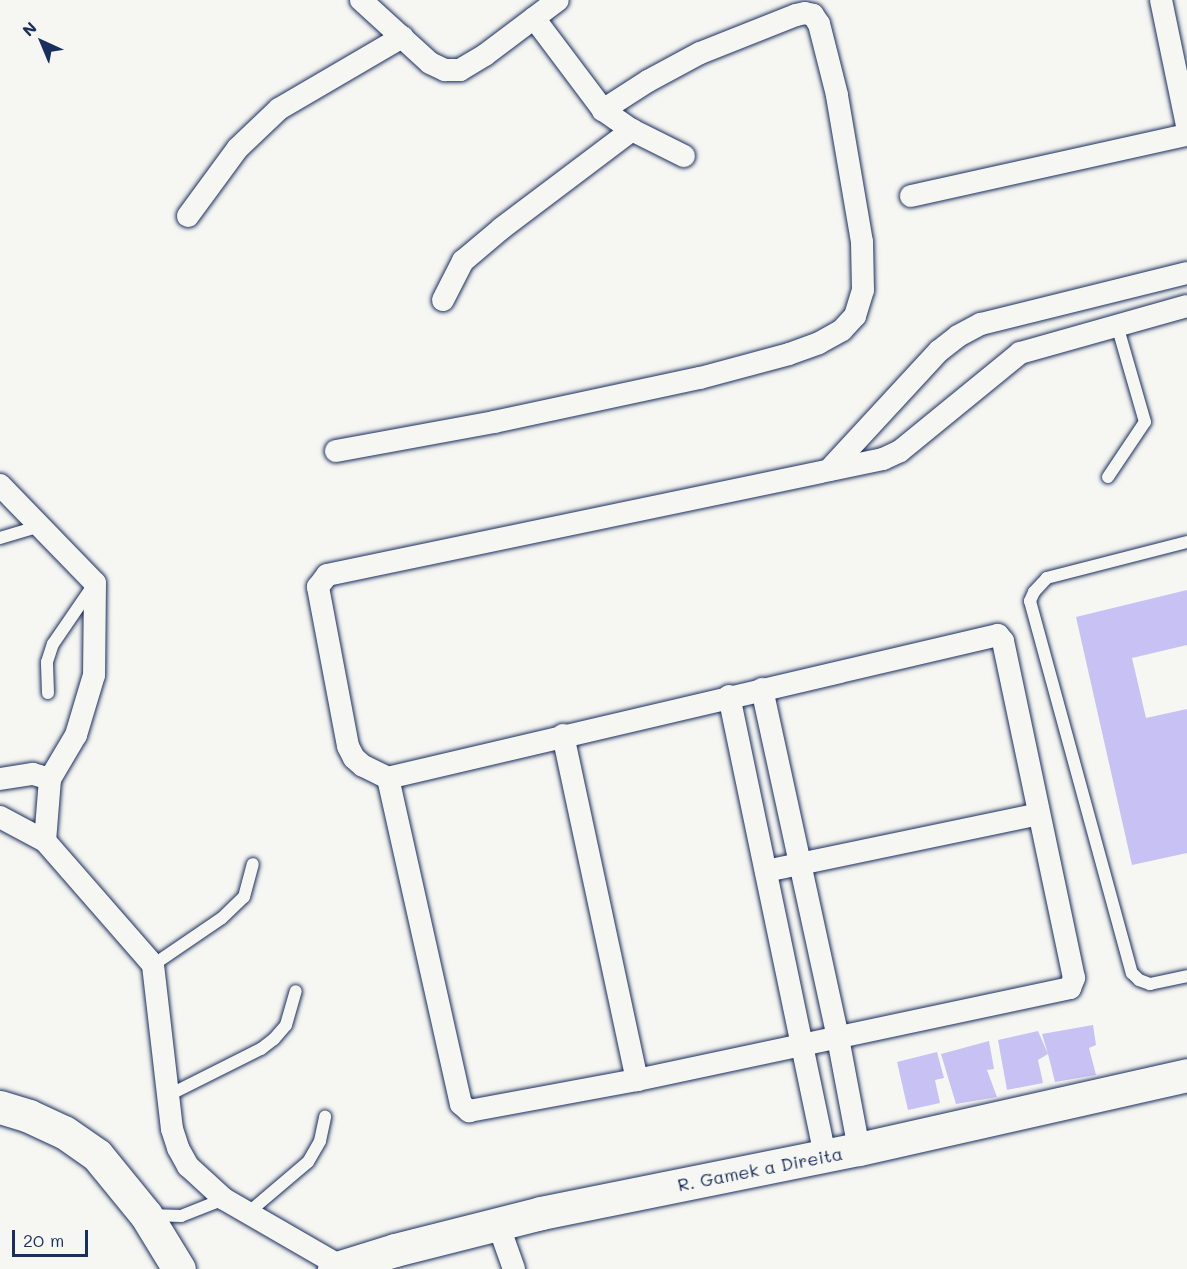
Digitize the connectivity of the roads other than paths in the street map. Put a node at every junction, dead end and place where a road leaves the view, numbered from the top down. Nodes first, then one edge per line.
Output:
1 (362, 0) edge
2 (558, 0) edge
3 (1161, 0) edge
4 (534, 18) junction
5 (402, 37) junction
6 (603, 110) junction
7 (1187, 126) edge
8 (632, 130) junction
9 (1187, 135) edge
10 (684, 156) dead end
11 (911, 196) dead end
12 (188, 216) dead end
13 (1187, 273) edge
14 (443, 300) dead end
15 (1187, 306) edge
16 (1117, 325) junction
17 (336, 451) dead end
18 (829, 470) junction
19 (1108, 477) dead end
20 (0, 485) edge
21 (40, 526) junction
22 (0, 538) edge
23 (1187, 542) edge
24 (94, 584) junction
25 (762, 689) junction
26 (48, 693) dead end
27 (729, 696) junction
28 (563, 735) junction
29 (0, 778) edge
30 (388, 778) junction
31 (50, 780) junction
32 (1038, 814) junction
33 (0, 817) edge
34 (45, 842) junction
35 (253, 864) dead end
36 (800, 864) junction
37 (766, 871) junction
38 (153, 965) junction
39 (1187, 976) edge
40 (296, 991) dead end
41 (838, 1038) junction
42 (802, 1044) junction
43 (1187, 1075) edge
44 (637, 1080) junction
45 (167, 1096) junction
46 (0, 1107) edge
47 (325, 1117) dead end
48 (859, 1149) junction
49 (825, 1156) junction
50 (224, 1199) junction
51 (249, 1212) junction
52 (146, 1215) junction
53 (498, 1224) junction
54 (340, 1268) edge
55 (178, 1269) edge
56 (514, 1269) edge

1 - 5 street
2 - 4 street
3 - 7 street
4 - 5 street
4 - 6 street
5 - 12 street
6 - 8 street
6 - 17 street
8 - 10 street
8 - 14 street
9 - 11 street
13 - 18 street
15 - 16 street
16 - 18 street
16 - 19 lane
18 - 30 street
20 - 21 street
21 - 22 lane
21 - 24 street
23 - 39 lane
24 - 26 lane
24 - 31 street
25 - 27 street
25 - 32 street
25 - 36 street
27 - 28 street
27 - 37 street
28 - 30 street
28 - 44 street
29 - 31 street
30 - 44 street
31 - 34 street
32 - 36 street
32 - 41 street
33 - 34 street
34 - 38 street
35 - 38 lane
36 - 37 street
36 - 41 street
37 - 42 street
38 - 45 street
40 - 45 lane
41 - 42 street
41 - 48 street
42 - 44 street
42 - 49 street
43 - 48 main road, R. Gamek a Direita
45 - 50 street
46 - 52 main road
47 - 51 lane
48 - 49 main road, R. Gamek a Direita
49 - 53 main road, R. Gamek a Direita
50 - 51 street
50 - 52 lane
51 - 54 street
52 - 55 main road
53 - 54 main road, R. Gamek a Direita
53 - 56 street

